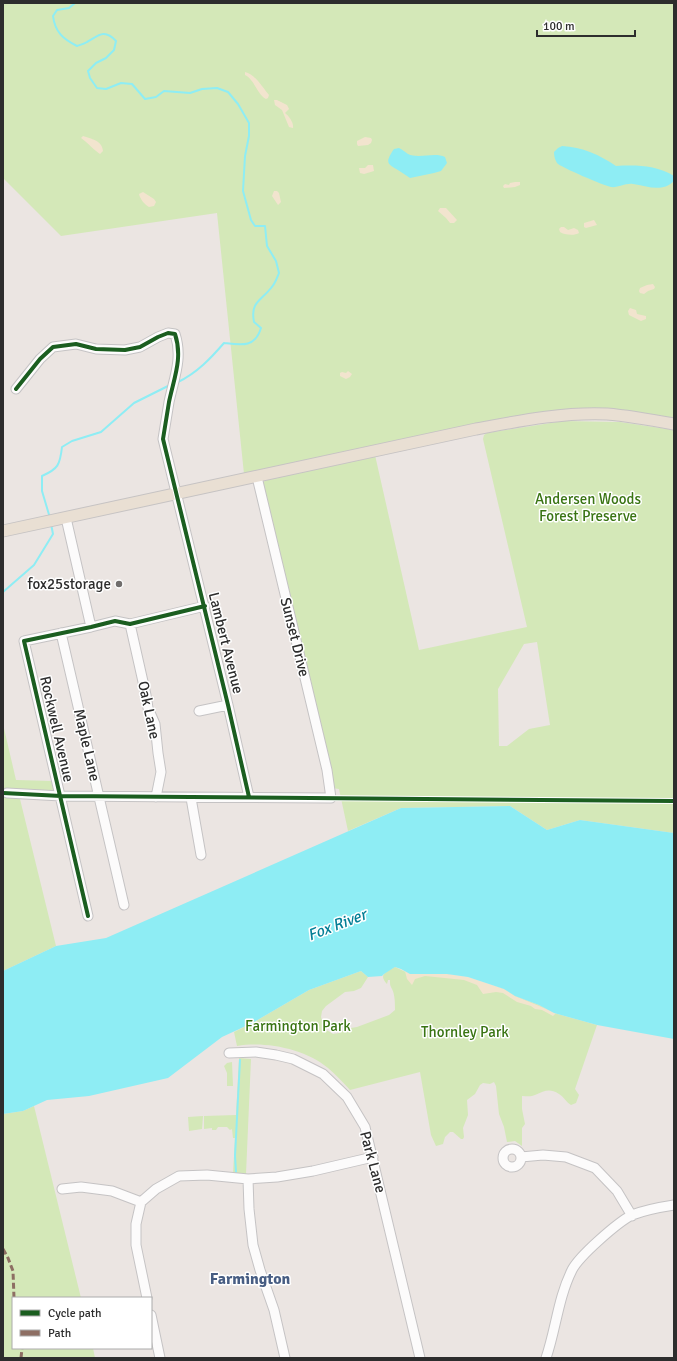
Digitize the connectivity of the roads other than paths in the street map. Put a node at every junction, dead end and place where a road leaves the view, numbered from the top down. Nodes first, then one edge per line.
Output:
1 (16, 389) dead end
2 (674, 424) edge
3 (257, 477) junction
4 (177, 495) junction
5 (62, 519) junction
6 (3, 531) edge
7 (204, 606) junction
8 (130, 624) junction
9 (91, 627) junction
10 (61, 633) junction
11 (228, 705) junction
12 (199, 711) dead end
13 (7, 793) dead end
14 (60, 796) junction
15 (98, 797) junction
16 (156, 797) junction
17 (249, 797) junction
18 (191, 798) junction
19 (201, 855) dead end
20 (124, 905) dead end
21 (88, 916) dead end
22 (229, 1053) dead end
23 (373, 1157) junction
24 (521, 1157) dead end
25 (248, 1179) junction
26 (62, 1189) dead end
27 (141, 1202) junction
28 (674, 1205) edge
29 (632, 1216) junction
30 (147, 1297) edge
31 (152, 1320) edge
32 (160, 1358) edge
33 (284, 1358) edge
34 (420, 1358) edge
35 (546, 1358) edge

1 - 4 street, Lambert Avenue
2 - 3 main road
3 - 4 main road
3 - 17 street, Sunset Drive
4 - 5 main road
4 - 7 street, Lambert Avenue
5 - 6 main road
5 - 9 street
7 - 8 street
7 - 11 street, Lambert Avenue
8 - 9 street
8 - 16 street, Oak Lane
9 - 10 street
10 - 14 street, Rockwell Avenue
10 - 15 street, Maple Lane
11 - 12 street
11 - 17 street, Lambert Avenue
13 - 14 street
14 - 15 street
14 - 21 street, Rockwell Avenue
15 - 16 street
15 - 20 street, Maple Lane
16 - 18 street
17 - 18 street
18 - 19 street
22 - 23 street, Park Lane
23 - 25 street
23 - 34 street, Park Lane
24 - 29 street
25 - 27 street
25 - 33 street
26 - 27 street
27 - 30 street
28 - 29 street
29 - 35 street
31 - 32 street

